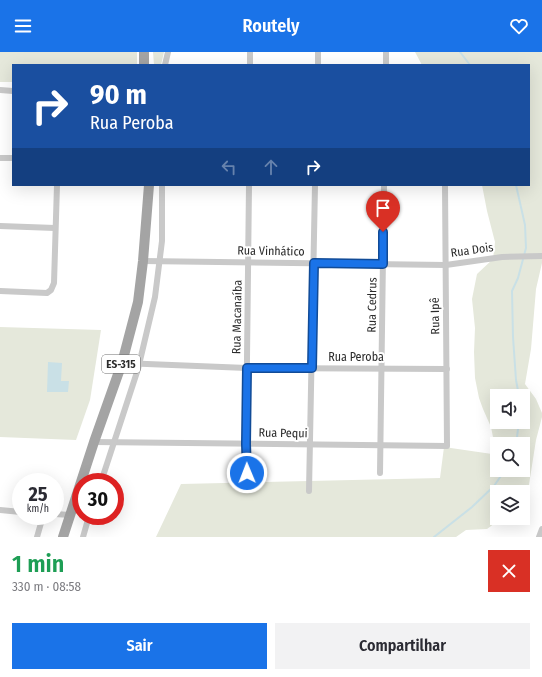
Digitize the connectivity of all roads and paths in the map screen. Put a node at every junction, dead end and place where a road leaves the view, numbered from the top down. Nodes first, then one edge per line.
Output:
1 (144, 52) edge
2 (168, 52) edge
3 (250, 52) edge
4 (318, 52) edge
5 (386, 52) edge
6 (144, 64) edge
7 (165, 64) edge
8 (250, 64) edge
9 (318, 64) edge
10 (386, 64) edge
11 (0, 90) edge
12 (12, 91) edge
13 (0, 158) edge
14 (12, 158) edge
15 (57, 186) edge
16 (149, 186) edge
17 (162, 186) edge
18 (249, 186) edge
19 (315, 186) edge
20 (384, 186) edge
21 (444, 186) edge
22 (0, 226) edge
23 (55, 228) junction
24 (539, 256) edge
25 (143, 260) junction
26 (160, 261) junction
27 (248, 262) junction
28 (314, 263) junction
29 (383, 264) junction
30 (446, 265) junction
31 (0, 291) edge
32 (122, 363) junction
33 (139, 363) junction
34 (247, 368) junction
35 (312, 368) junction
36 (382, 368) junction
37 (447, 369) junction
38 (94, 442) junction
39 (114, 442) junction
40 (246, 444) junction
41 (310, 444) junction
42 (381, 445) junction
43 (447, 446) joint
44 (104, 473) edge
45 (247, 473) dead end
46 (380, 473) dead end
47 (309, 490) dead end
48 (0, 510) edge
49 (12, 511) edge
50 (64, 515) edge
51 (70, 515) junction
52 (40, 525) edge
53 (87, 525) edge
54 (542, 529) edge
55 (37, 537) edge
56 (63, 537) edge
57 (83, 537) edge
58 (539, 537) edge

1 - 6 main road
2 - 7 street
3 - 8 street
4 - 9 street
5 - 10 street
11 - 12 street
13 - 14 street
15 - 23 street
16 - 25 main road, ES-315
17 - 26 street
18 - 27 street, Rua Macanaíba
19 - 28 street
20 - 29 street, Rua Cedrus
21 - 30 street, Rua Ipê
22 - 23 street
23 - 31 street
24 - 30 street, Rua Dois
25 - 26 street, Rua Vinhático
25 - 32 main road, ES-315
26 - 27 street, Rua Vinhático
26 - 33 street
27 - 28 street, Rua Vinhático
27 - 34 street, Rua Macanaíba
28 - 29 street, Rua Vinhático
28 - 35 street
29 - 30 street, Rua Vinhático
29 - 36 street, Rua Cedrus
30 - 37 street, Rua Ipê
32 - 33 street, Rua Peroba
32 - 38 main road, ES-315
33 - 34 street, Rua Peroba
33 - 39 street
34 - 35 street, Rua Peroba
34 - 40 street, Rua Macanaíba
35 - 36 street, Rua Peroba
35 - 41 street
36 - 37 street, Rua Peroba
36 - 42 street, Rua Cedrus
37 - 43 street, Rua Ipê
38 - 39 street, Rua Pequi
38 - 51 main road, ES-315
39 - 40 street, Rua Pequi
39 - 44 street
40 - 41 street, Rua Pequi
40 - 45 street, Rua Macanaíba
41 - 42 street, Rua Pequi
41 - 47 street
42 - 43 street, Rua Pequi
42 - 46 street, Rua Cedrus
48 - 49 street
50 - 51 street
51 - 56 main road, ES-315
52 - 55 street
53 - 57 street
54 - 58 street

